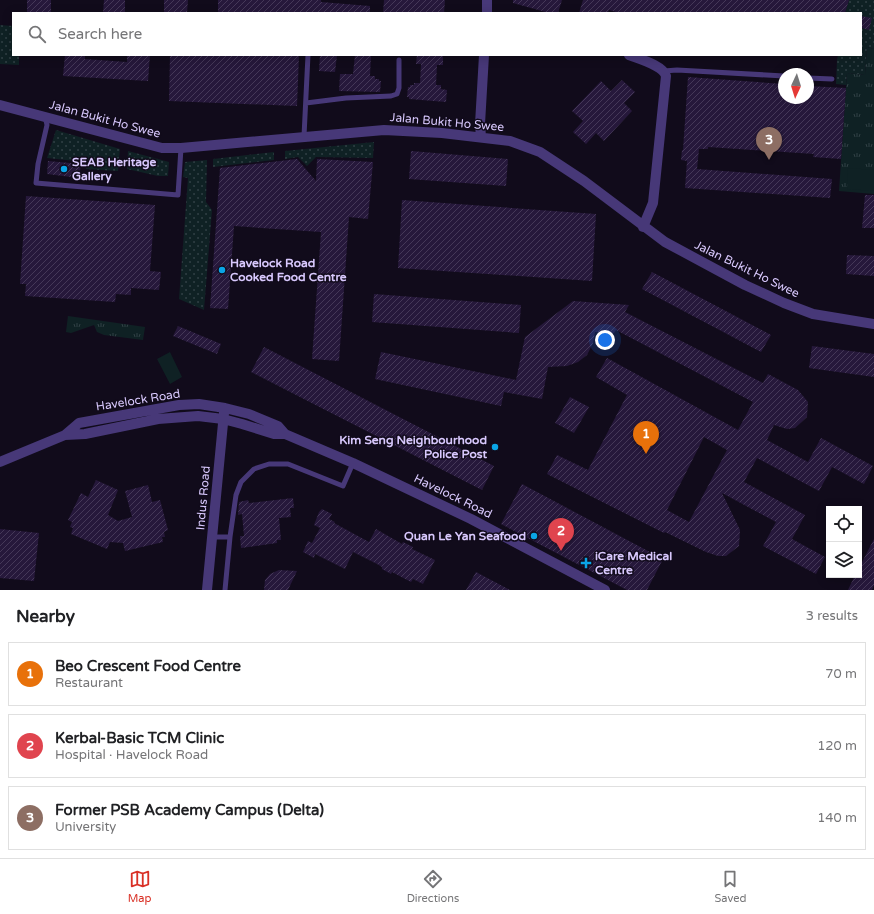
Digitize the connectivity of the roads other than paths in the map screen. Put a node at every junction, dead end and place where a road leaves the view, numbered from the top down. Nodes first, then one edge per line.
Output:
1 (487, 0) edge
2 (488, 12) edge
3 (308, 56) edge
4 (484, 56) edge
5 (632, 56) edge
6 (399, 60) dead end
7 (664, 71) junction
8 (778, 76) edge
9 (814, 78) edge
10 (832, 79) dead end
11 (306, 103) junction
12 (0, 104) edge
13 (45, 116) junction
14 (304, 136) junction
15 (481, 137) junction
16 (181, 148) junction
17 (643, 227) junction
18 (874, 324) edge
19 (225, 408) junction
20 (223, 419) junction
21 (285, 434) junction
22 (65, 435) junction
23 (0, 462) edge
24 (353, 463) junction
25 (212, 537) junction
26 (230, 537) junction
27 (207, 590) edge
28 (225, 590) edge
29 (605, 590) edge

1 - 2 street
3 - 11 lane
4 - 15 street
5 - 7 street
6 - 11 lane
7 - 8 lane
7 - 17 street
9 - 10 lane
11 - 14 lane
12 - 13 street, Jalan Bukit Ho Swee
13 - 16 street, Jalan Bukit Ho Swee
13 - 16 lane
14 - 15 street, Jalan Bukit Ho Swee
14 - 16 street, Jalan Bukit Ho Swee
15 - 17 street, Jalan Bukit Ho Swee
17 - 18 street, Jalan Bukit Ho Swee
19 - 20 street, Indus Road
19 - 21 street, Havelock Road
19 - 22 street, Havelock Road
20 - 21 street, Havelock Road
20 - 22 street, Havelock Road
20 - 25 street, Indus Road
21 - 24 street, Havelock Road
22 - 23 street, Havelock Road
24 - 26 lane
24 - 29 street, Havelock Road
25 - 26 lane
25 - 27 street, Indus Road
26 - 28 lane

